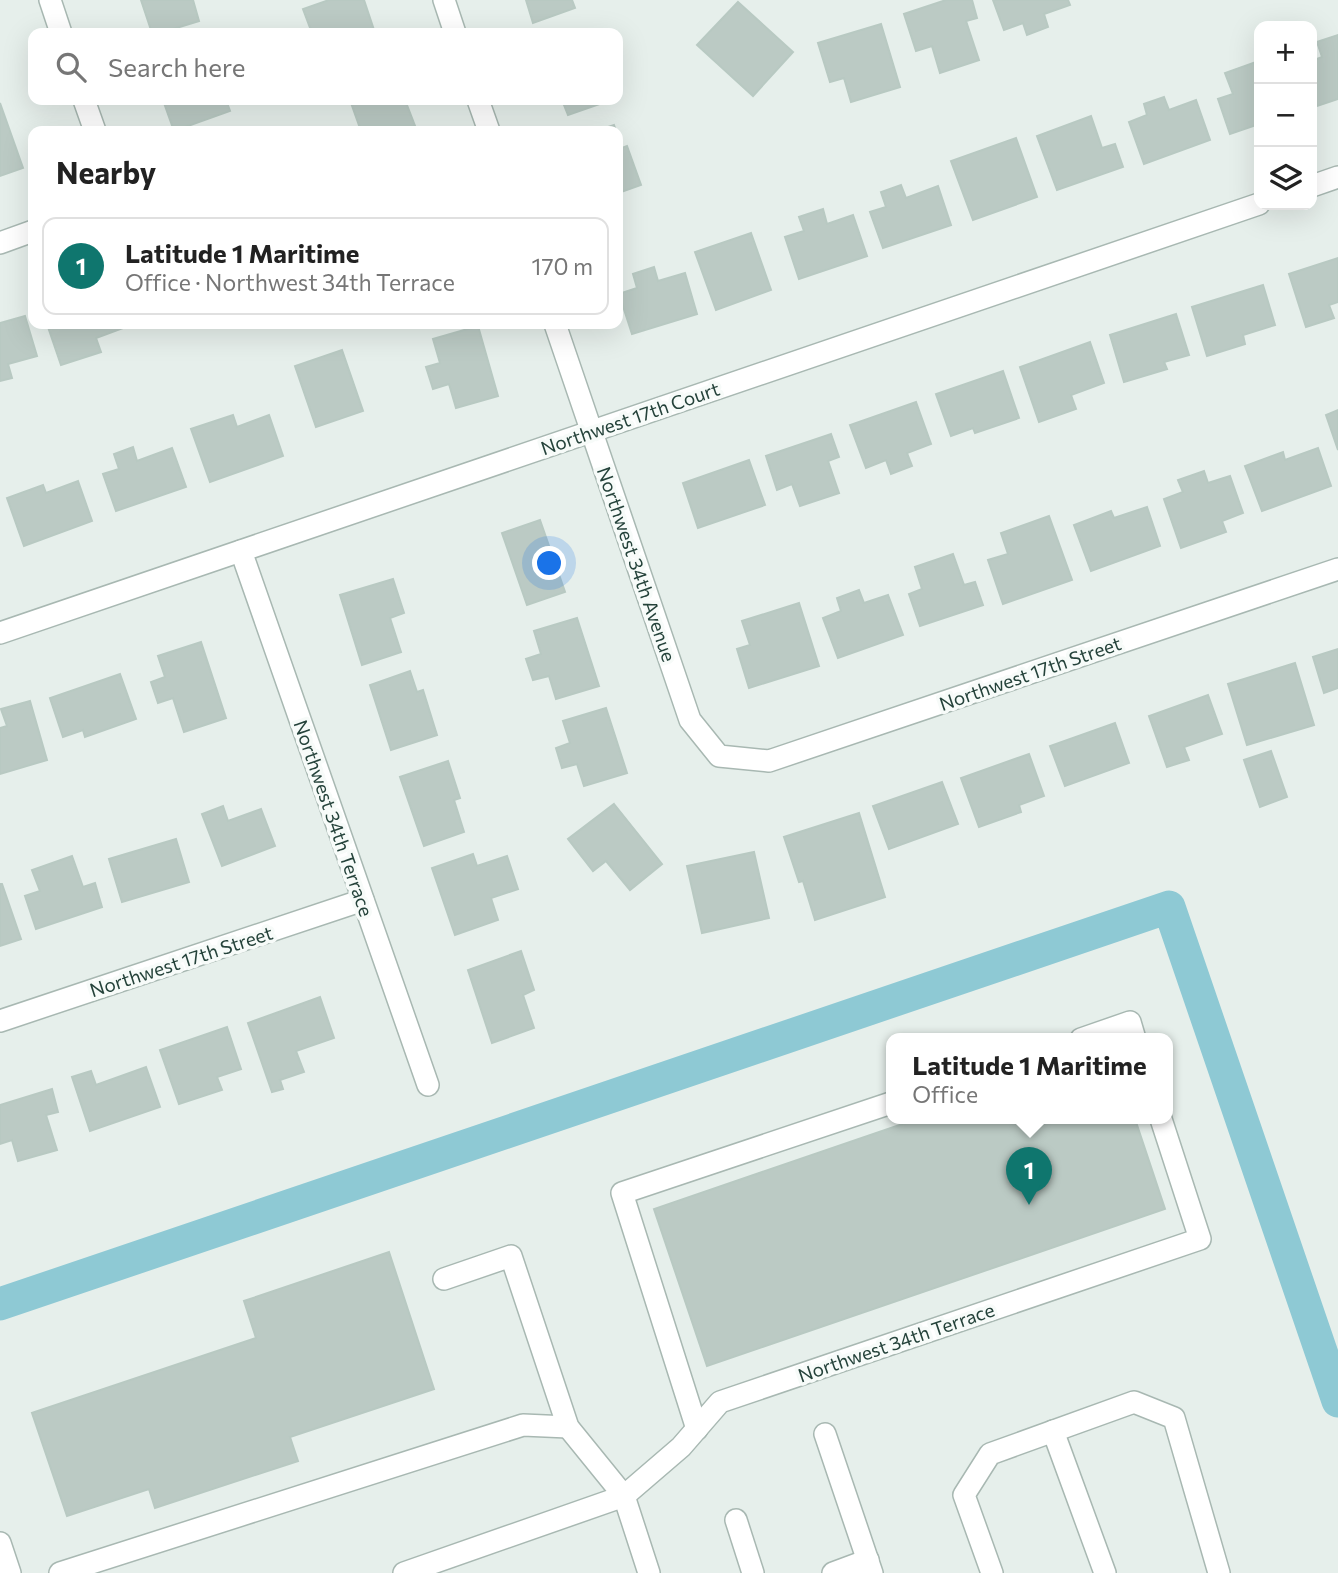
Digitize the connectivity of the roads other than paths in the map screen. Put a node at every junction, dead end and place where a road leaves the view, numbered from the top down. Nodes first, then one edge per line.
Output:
1 (50, 0) edge
2 (444, 0) edge
3 (59, 28) edge
4 (453, 28) edge
5 (86, 105) edge
6 (480, 105) edge
7 (93, 126) edge
8 (487, 126) edge
9 (1338, 177) edge
10 (1317, 184) edge
11 (1254, 206) edge
12 (28, 233) edge
13 (0, 243) edge
14 (557, 329) edge
15 (591, 431) junction
16 (241, 551) junction
17 (1338, 569) edge
18 (0, 634) edge
19 (719, 757) joint
20 (363, 900) junction
21 (0, 1021) edge
22 (1098, 1033) edge
23 (1133, 1033) edge
24 (428, 1085) dead end
25 (886, 1105) edge
26 (1163, 1124) edge
27 (444, 1279) dead end
28 (568, 1427) junction
29 (697, 1429) junction
30 (1053, 1431) junction
31 (825, 1434) dead end
32 (624, 1496) junction
33 (736, 1520) dead end
34 (0, 1543) edge
35 (870, 1567) edge
36 (10, 1573) edge
37 (60, 1573) edge
38 (404, 1573) edge
39 (649, 1573) edge
40 (752, 1573) edge
41 (833, 1573) edge
42 (992, 1573) edge
43 (1105, 1573) edge
44 (1219, 1573) edge

1 - 3 street
2 - 4 street
5 - 7 street
6 - 8 street
9 - 10 street
11 - 15 street, Northwest 17th Court
12 - 13 street
14 - 15 street, Northwest 34th Avenue
15 - 16 street, Northwest 17th Court
15 - 19 street, Northwest 34th Avenue
16 - 18 street, Northwest 17th Court
16 - 20 street, Northwest 34th Terrace
17 - 19 street, Northwest 17th Street
20 - 21 street, Northwest 17th Street
20 - 24 street, Northwest 34th Terrace
22 - 23 street
25 - 29 street
26 - 29 street, Northwest 34th Terrace
27 - 28 street
28 - 32 street
28 - 37 street
29 - 32 street, Northwest 34th Terrace
30 - 42 street
30 - 43 street
30 - 44 street
31 - 35 street
32 - 38 street
32 - 39 street
33 - 40 street
34 - 36 street
35 - 41 street

